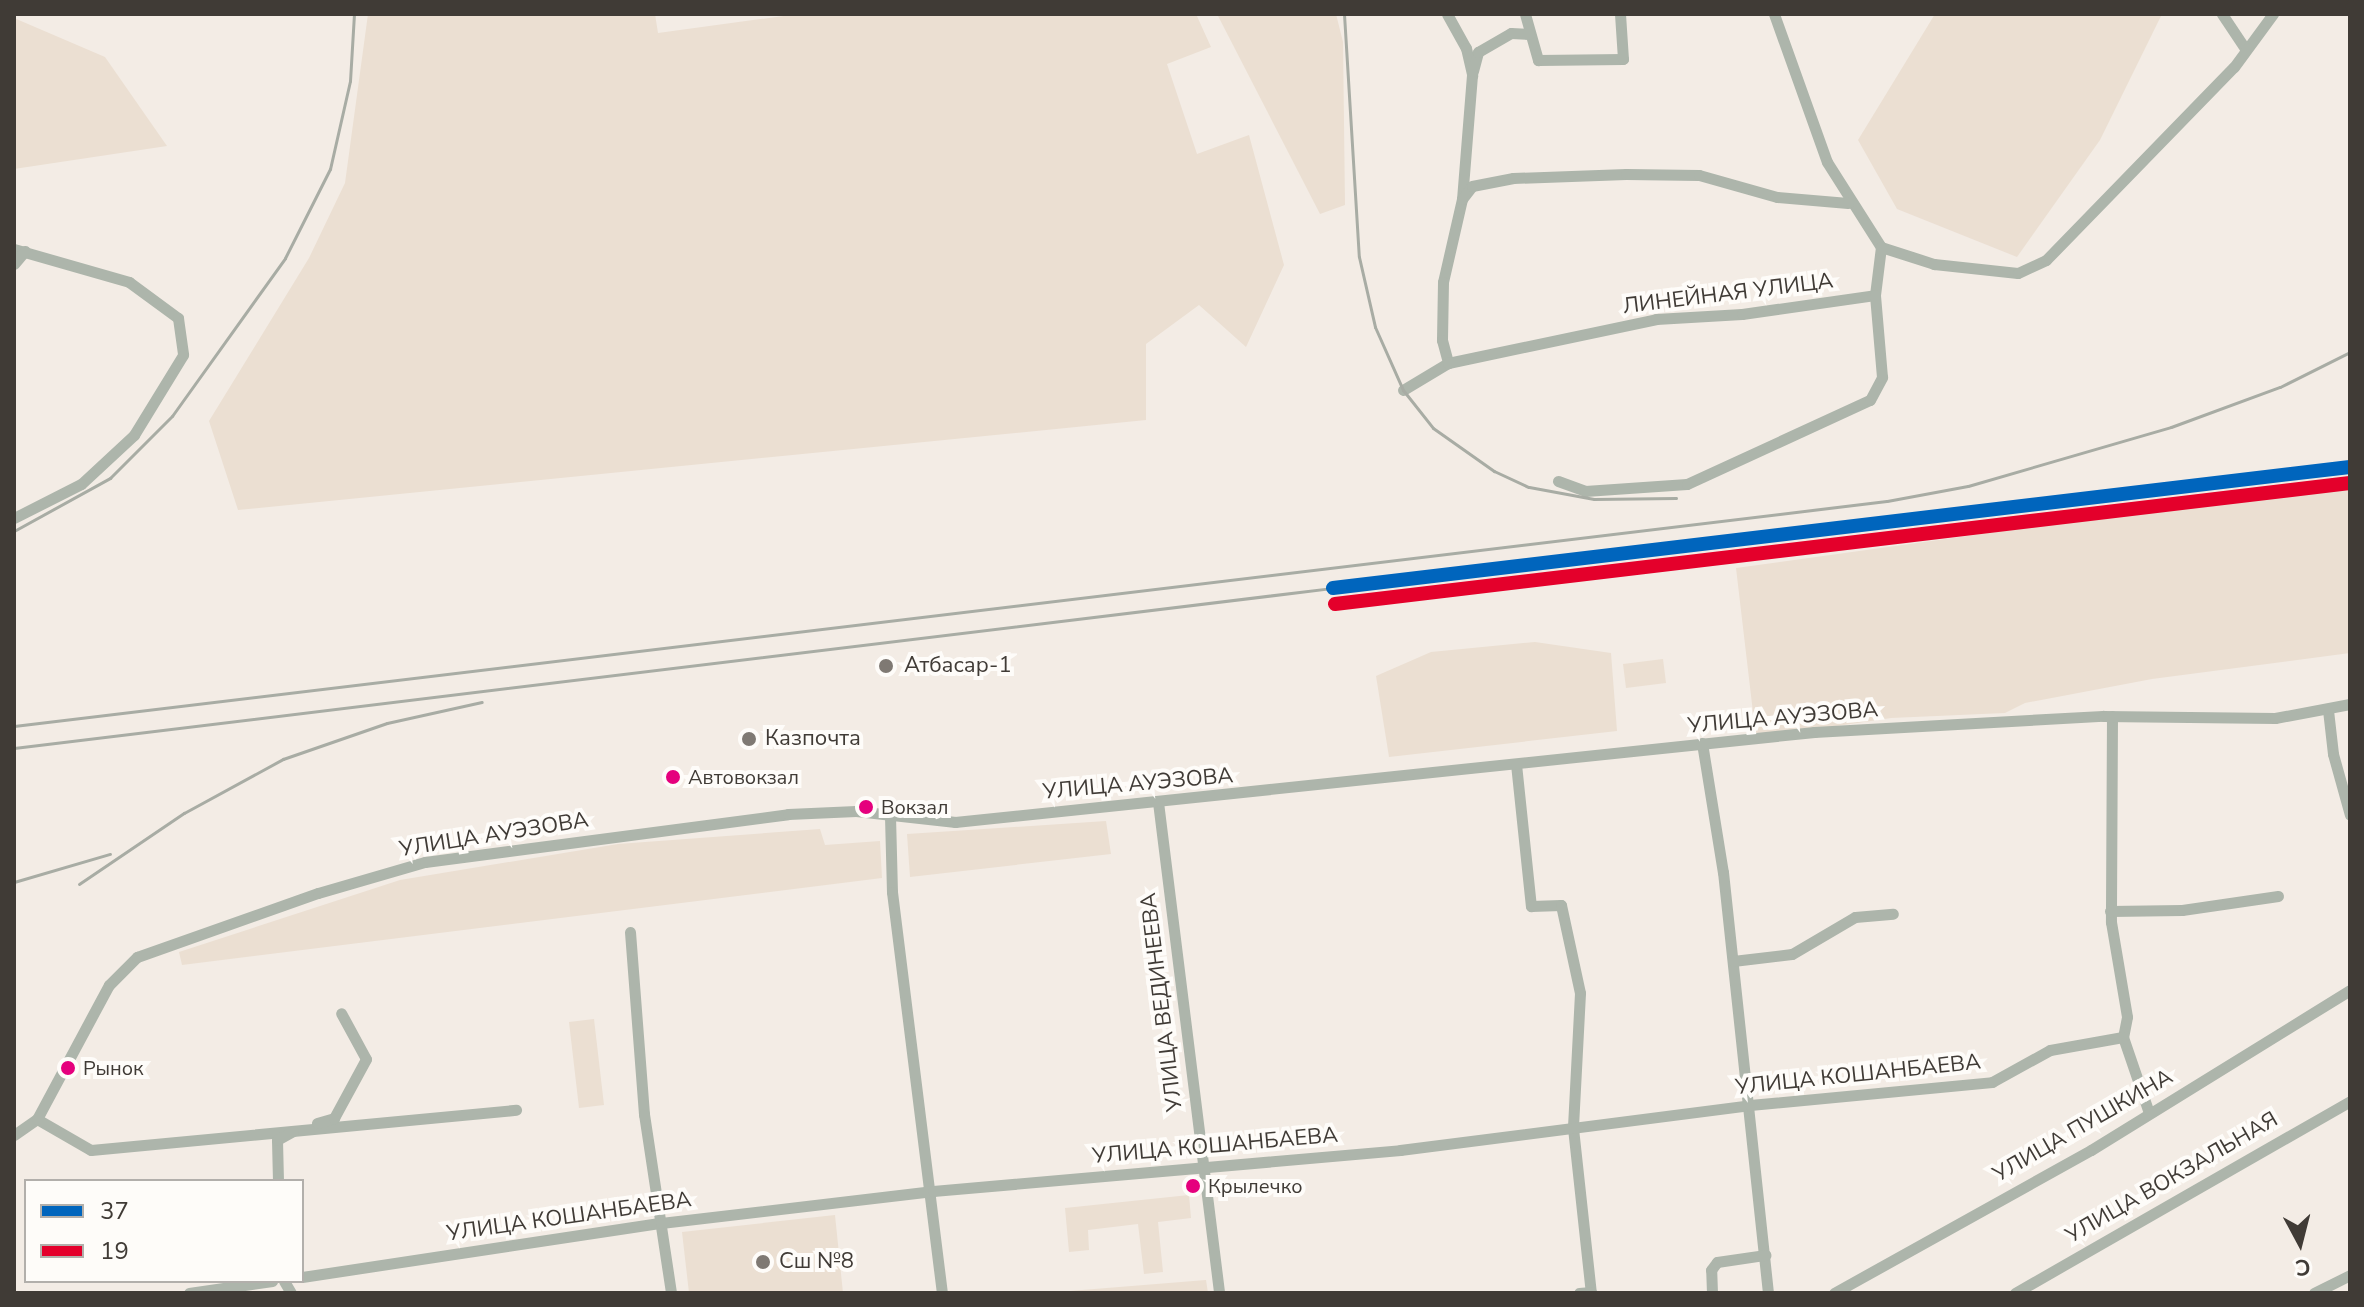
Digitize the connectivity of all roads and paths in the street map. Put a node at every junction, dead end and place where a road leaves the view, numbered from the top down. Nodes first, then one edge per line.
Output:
1 (1447, 14) edge
2 (1525, 14) edge
3 (1620, 14) edge
4 (1774, 14) edge
5 (2222, 14) edge
6 (2273, 14) edge
7 (1529, 34) junction
8 (2246, 50) junction
9 (1472, 75) junction
10 (1462, 199) junction
11 (1848, 203) junction
12 (1881, 247) junction
13 (20, 250) edge
14 (14, 264) edge
15 (1875, 295) junction
16 (1448, 363) junction
17 (1403, 390) dead end
18 (1558, 481) dead end
19 (14, 518) edge
20 (2350, 704) edge
21 (2328, 710) junction
22 (2112, 716) junction
23 (1702, 743) junction
24 (1516, 764) junction
25 (1158, 802) junction
26 (2350, 815) edge
27 (890, 816) junction
28 (2278, 896) dead end
29 (2110, 911) junction
30 (1893, 914) dead end
31 (630, 932) dead end
32 (1733, 961) junction
33 (2350, 990) edge
34 (341, 1013) dead end
35 (2123, 1037) junction
36 (2350, 1101) edge
37 (1750, 1105) junction
38 (516, 1110) dead end
39 (2149, 1113) junction
40 (37, 1119) junction
41 (298, 1128) junction
42 (1573, 1128) junction
43 (14, 1135) edge
44 (1202, 1167) junction
45 (278, 1179) edge
46 (933, 1191) junction
47 (661, 1223) junction
48 (1765, 1255) junction
49 (2350, 1275) edge
50 (304, 1277) edge
51 (258, 1283) edge
52 (189, 1293) edge
53 (671, 1293) edge
54 (942, 1293) edge
55 (1219, 1293) edge
56 (1587, 1293) edge
57 (1712, 1293) edge
58 (1768, 1293) edge
59 (1834, 1293) edge
60 (2015, 1293) edge
61 (2314, 1293) edge

1 - 9 street
2 - 7 street
3 - 7 street
4 - 11 street
5 - 8 street
6 - 8 street
7 - 9 street
8 - 12 street
9 - 10 street
10 - 11 street
10 - 16 street
11 - 12 street
12 - 15 street
13 - 14 street
13 - 19 street
15 - 16 street, ЛИНЕЙНАЯ УЛИЦА
15 - 18 street
16 - 17 street, ЛИНЕЙНАЯ УЛИЦА
20 - 21 street, УЛИЦА АУЭЗОВА
21 - 22 street, УЛИЦА АУЭЗОВА
21 - 26 street
22 - 23 street, УЛИЦА АУЭЗОВА
22 - 29 street
23 - 24 street, УЛИЦА АУЭЗОВА
23 - 32 street
24 - 25 street, УЛИЦА АУЭЗОВА
24 - 42 street
25 - 27 street, УЛИЦА АУЭЗОВА
25 - 44 street, УЛИЦА ВЕДИНЕЕВА
27 - 40 street, УЛИЦА АУЭЗОВА
27 - 46 street
28 - 29 street
29 - 35 street
30 - 32 street
31 - 47 street
32 - 37 street
33 - 39 street, УЛИЦА ПУШКИНА
34 - 41 street
35 - 37 street, УЛИЦА КОШАНБАЕВА
35 - 39 street
36 - 60 street, УЛИЦА ВОКЗАЛЬНАЯ
37 - 42 street, УЛИЦА КОШАНБАЕВА
37 - 48 street
38 - 41 street
39 - 59 street, УЛИЦА ПУШКИНА
40 - 41 street
40 - 43 street
41 - 45 street
42 - 44 street, УЛИЦА КОШАНБАЕВА
42 - 56 street
44 - 46 street, УЛИЦА КОШАНБАЕВА
44 - 55 street, УЛИЦА ВЕДИНЕЕВА
46 - 47 street, УЛИЦА КОШАНБАЕВА
46 - 54 street
47 - 50 street, УЛИЦА КОШАНБАЕВА
47 - 53 street
48 - 57 street
48 - 58 street
49 - 61 street
51 - 52 street

